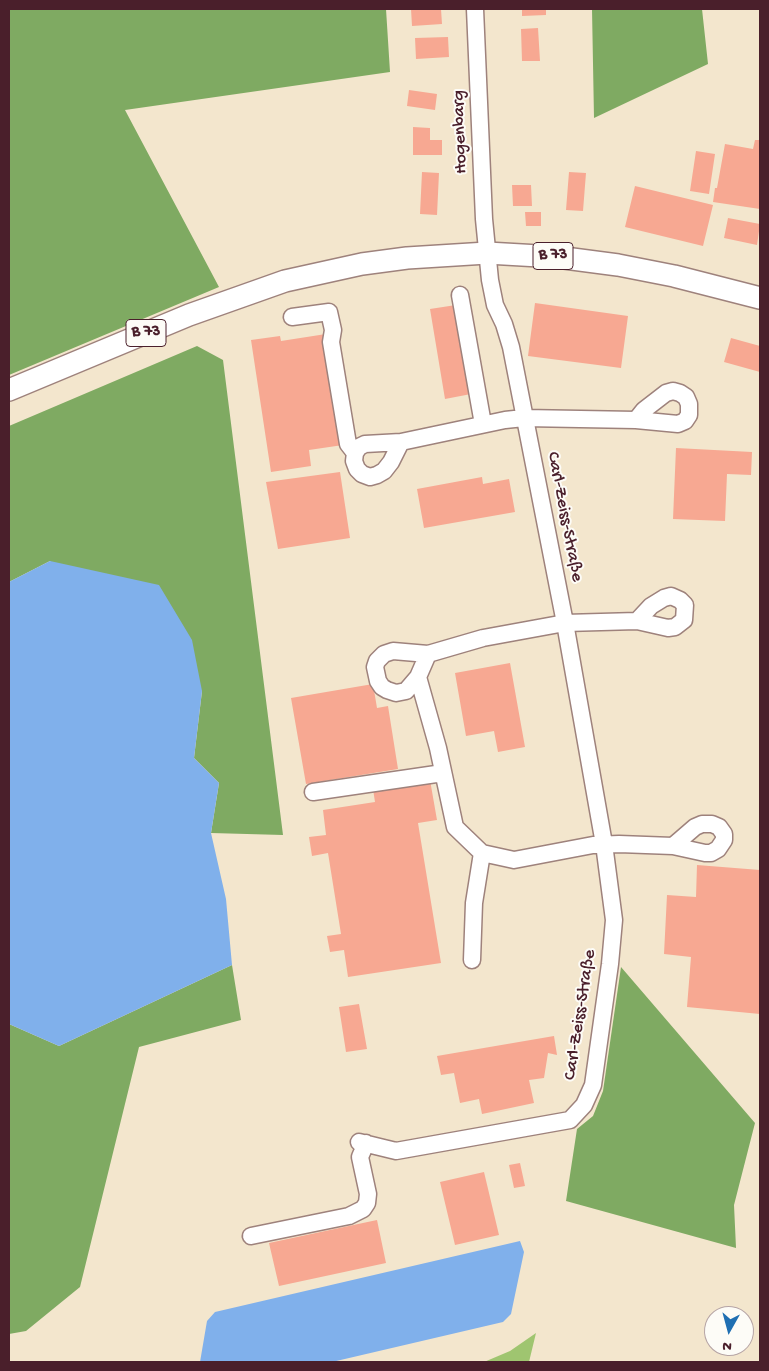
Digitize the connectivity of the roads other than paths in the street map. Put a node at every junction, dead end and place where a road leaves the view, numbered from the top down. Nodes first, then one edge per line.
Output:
1 (476, 9) edge
2 (487, 253) junction
3 (460, 295) dead end
4 (760, 298) edge
5 (292, 317) dead end
6 (9, 390) edge
7 (524, 418) junction
8 (636, 420) dead end
9 (483, 424) junction
10 (401, 442) junction
11 (355, 453) junction
12 (637, 621) dead end
13 (565, 623) junction
14 (428, 654) junction
15 (418, 677) junction
16 (443, 773) junction
17 (313, 792) dead end
18 (604, 844) junction
19 (673, 846) dead end
20 (482, 853) junction
21 (472, 960) dead end
22 (251, 1236) dead end

1 - 2 street, Hogenbarg
2 - 4 main road, B 73
2 - 6 main road, B 73
2 - 7 street, Carl-Zeiss-Straße
3 - 9 street
5 - 11 street
7 - 8 street
7 - 9 street
7 - 13 street, Carl-Zeiss-Straße
9 - 10 street
10 - 11 street
10 - 11 street
12 - 13 street
13 - 14 street
13 - 18 street, Carl-Zeiss-Straße
14 - 15 street
14 - 15 street
15 - 16 street
16 - 17 street
16 - 20 street
18 - 19 street
18 - 20 street
18 - 22 street, Carl-Zeiss-Straße
20 - 21 street

